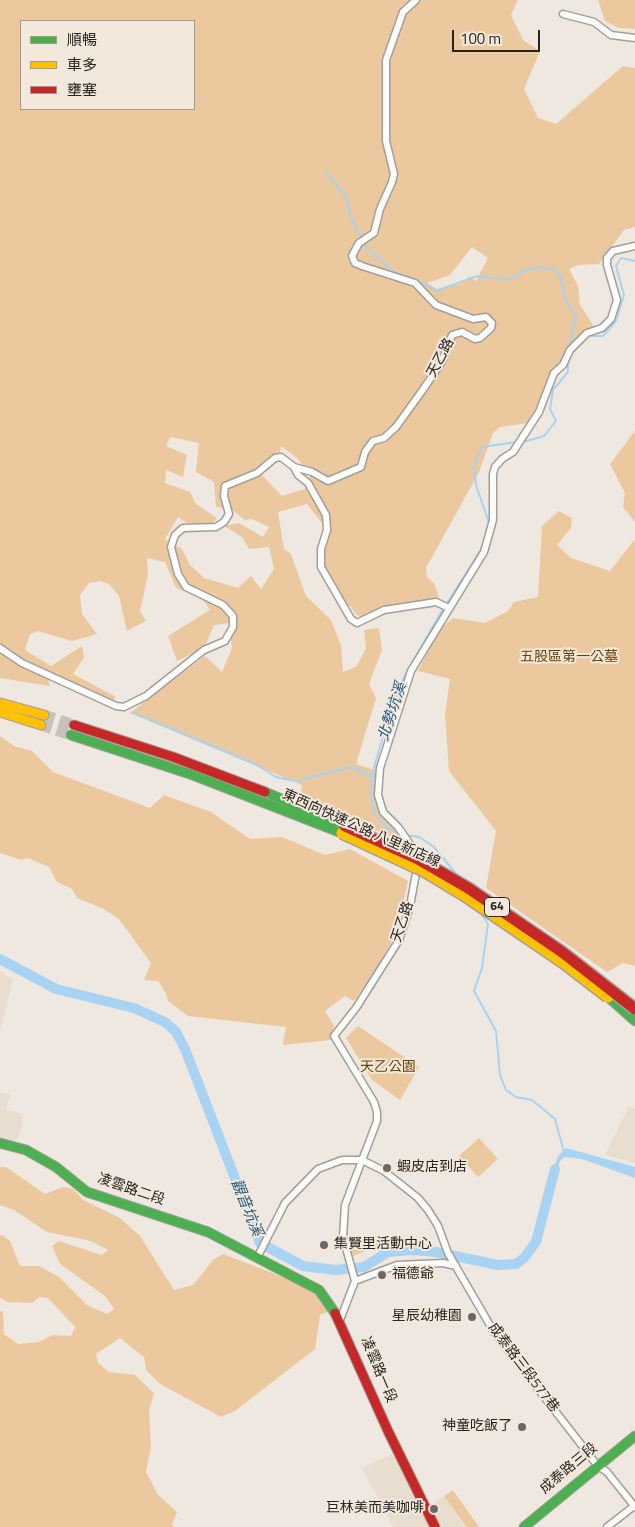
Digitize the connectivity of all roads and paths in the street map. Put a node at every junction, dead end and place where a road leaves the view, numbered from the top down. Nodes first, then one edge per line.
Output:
1 (416, 0) edge
2 (563, 14) dead end
3 (635, 38) edge
4 (635, 246) edge
5 (294, 467) junction
6 (449, 608) junction
7 (0, 648) edge
8 (0, 703) edge
9 (0, 712) edge
10 (73, 730) tunnel mouth
11 (343, 830) junction
12 (635, 1009) edge
13 (635, 1021) edge
14 (0, 1143) edge
15 (362, 1160) junction
16 (258, 1256) junction
17 (456, 1266) junction
18 (354, 1280) junction
19 (340, 1320) junction
20 (635, 1436) edge
21 (597, 1465) junction
22 (635, 1507) edge
23 (527, 1526) edge
24 (435, 1527) edge
25 (607, 1527) edge

1 - 5 street, 天乙路
2 - 3 street
4 - 6 street, 天乙路
5 - 6 street
5 - 7 street
6 - 15 street, 天乙路
8 - 9 main road
10 - 11 main road, 東西向快速公路 八里新店線 / 64
11 - 12 main road, 東西向快速公路 八里新店線 / 64, bridge
11 - 13 main road, 東西向快速公路 八里新店線 / 64, bridge
14 - 16 main road, 凌雲路二段
15 - 16 street
15 - 17 street, 成泰路三段577巷
15 - 18 street, 天乙路
16 - 19 main road, 凌雲路一段
17 - 18 street
17 - 21 street, 成泰路三段577巷
18 - 19 street
19 - 24 main road, 凌雲路一段
20 - 21 main road, 成泰路三段
21 - 22 street, 成泰路三段577巷
21 - 23 main road, 成泰路三段
22 - 25 street

